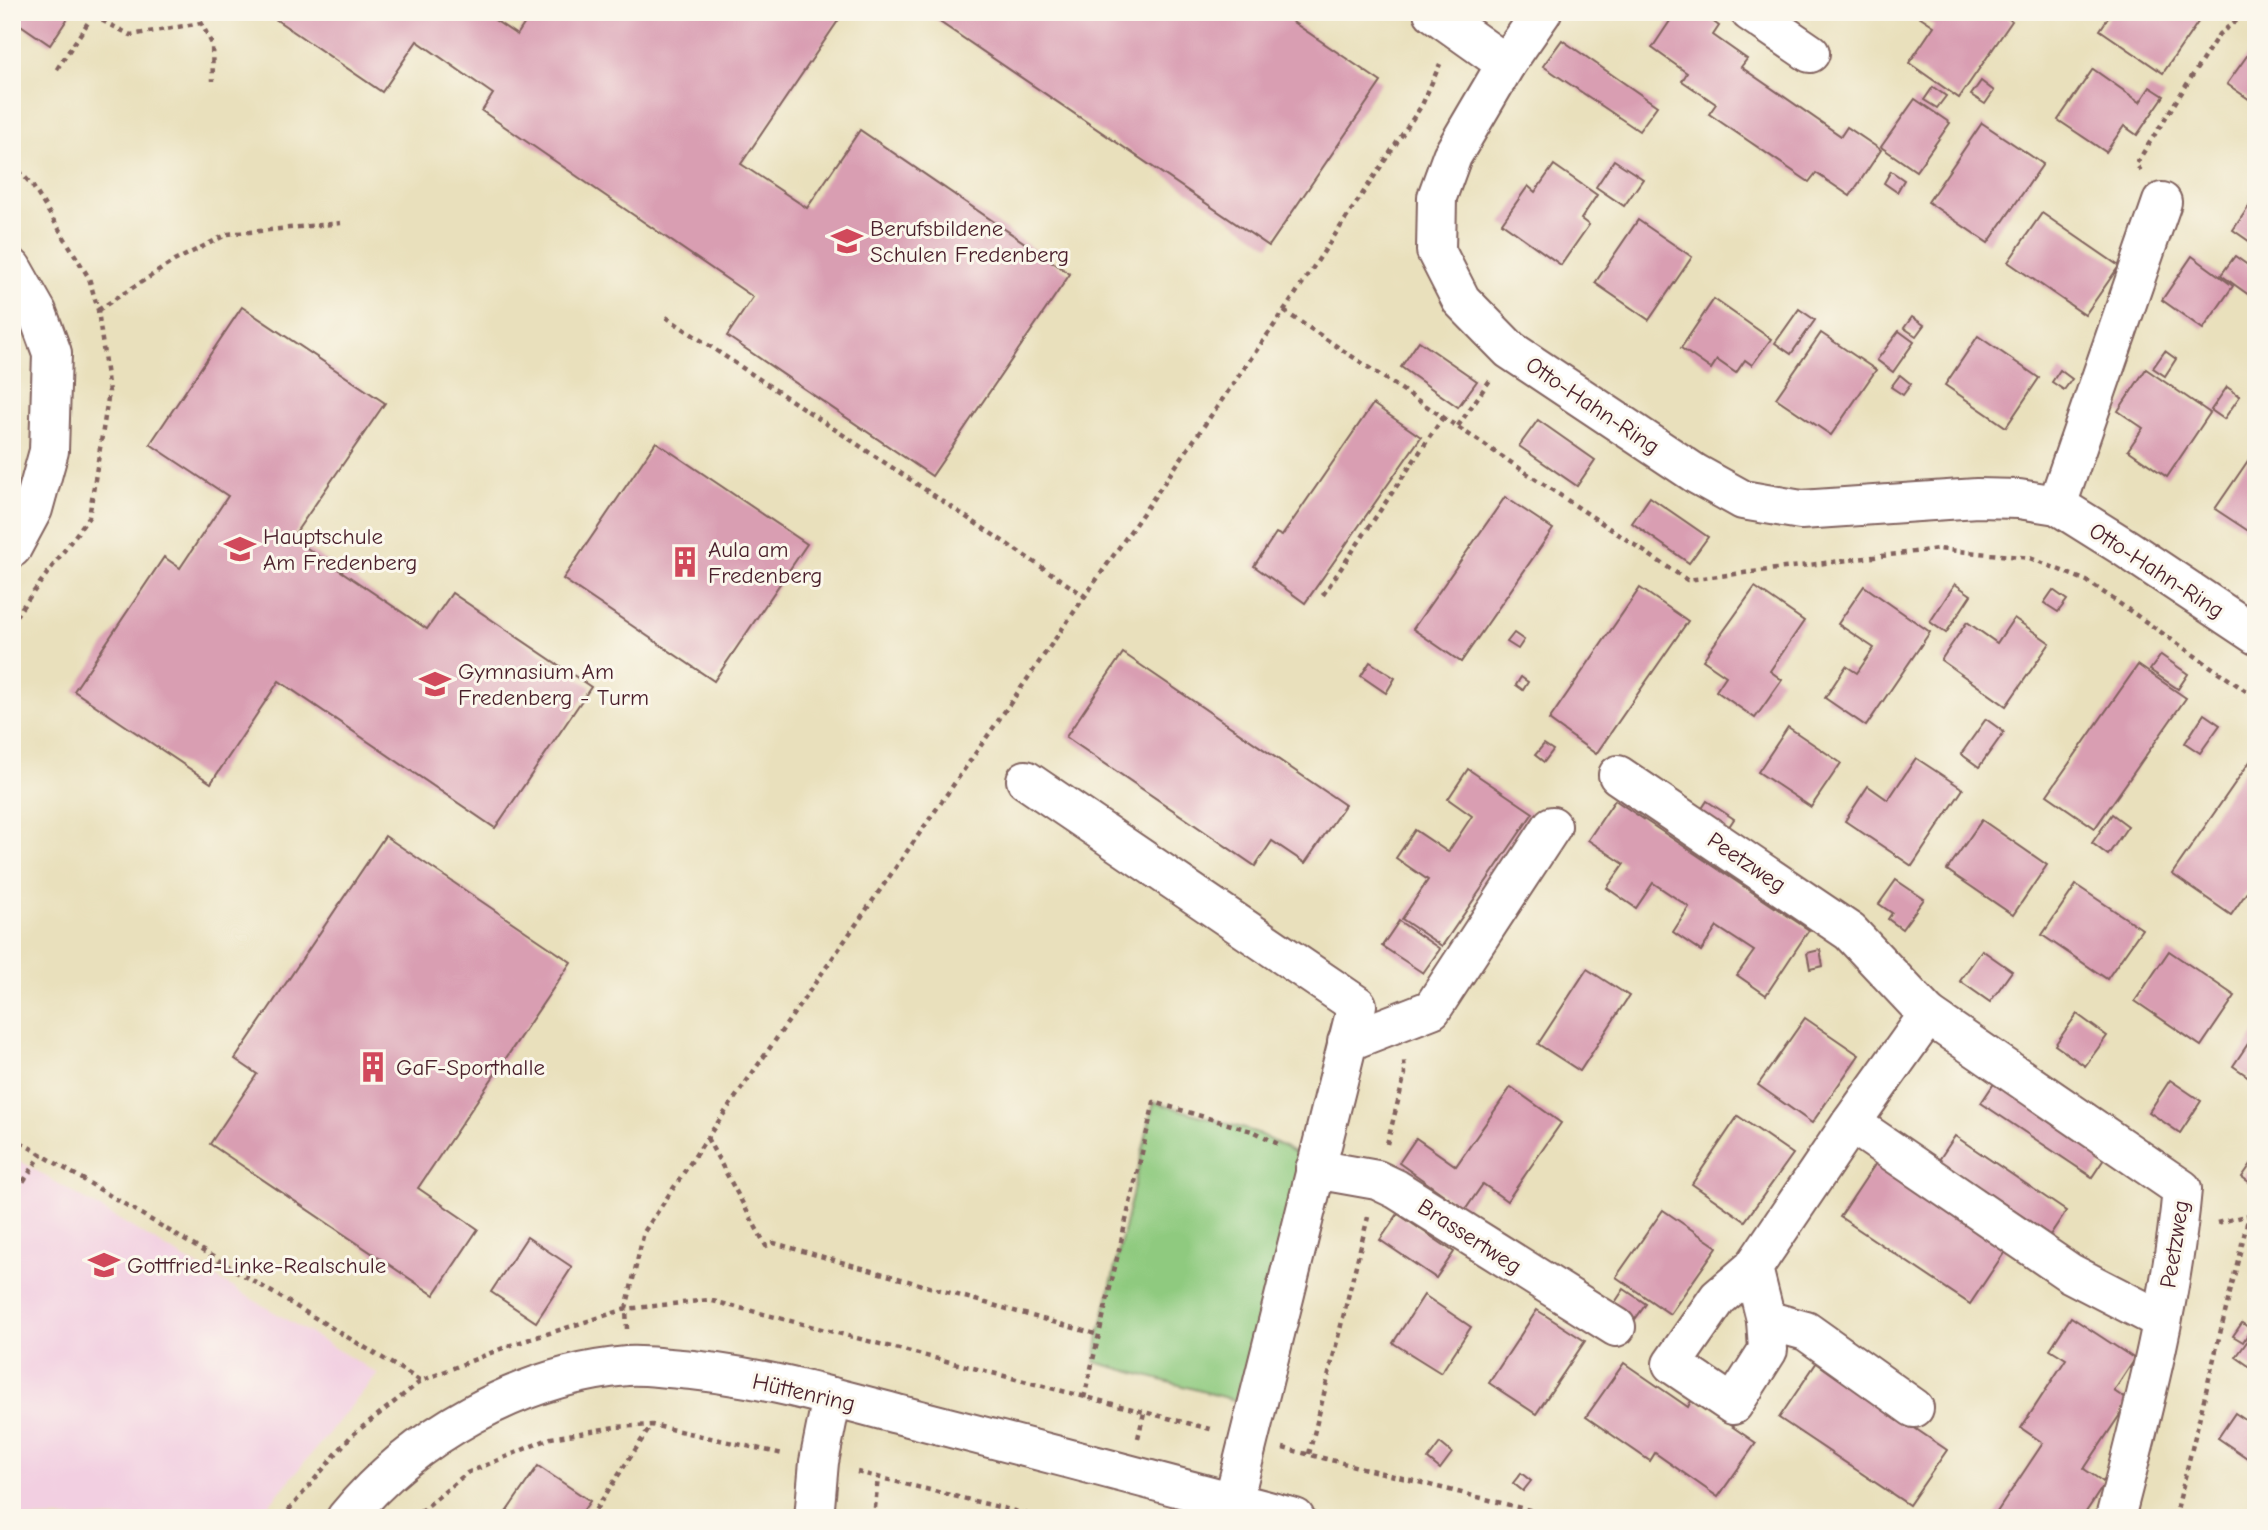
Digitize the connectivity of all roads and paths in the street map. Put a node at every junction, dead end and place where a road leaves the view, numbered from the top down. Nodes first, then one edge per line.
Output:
1 (196, 12) edge
2 (1542, 12) edge
3 (1750, 12) edge
4 (2248, 12) edge
5 (94, 14) edge
6 (1444, 20) edge
7 (201, 23) junction
8 (1810, 53) dead end
9 (1506, 64) junction
10 (57, 69) dead end
11 (213, 81) dead end
12 (2162, 202) joint
13 (341, 223) dead end
14 (12, 268) edge
15 (98, 310) dead end
16 (666, 317) dead end
17 (1510, 350) junction
18 (1444, 416) dead end
19 (1458, 426) dead end
20 (2057, 506) junction
21 (12, 548) edge
22 (1323, 595) dead end
23 (1085, 596) junction
24 (2256, 635) edge
25 (1618, 775) dead end
26 (1026, 780) dead end
27 (1552, 827) dead end
28 (1928, 1015) junction
29 (1400, 1021) junction
30 (1347, 1042) junction
31 (1851, 1123) junction
32 (12, 1137) edge
33 (707, 1138) junction
34 (42, 1154) junction
35 (1315, 1166) junction
36 (1377, 1180) junction
37 (12, 1198) edge
38 (2249, 1215) dead end
39 (1753, 1268) junction
40 (1766, 1320) junction
41 (2161, 1320) junction
42 (1616, 1327) dead end
43 (1099, 1335) junction
44 (629, 1366) junction
45 (421, 1381) dead end
46 (832, 1397) junction
47 (1084, 1398) dead end
48 (1914, 1408) dead end
49 (652, 1425) junction
50 (1308, 1454) dead end
51 (819, 1462) junction
52 (877, 1477) junction
53 (1233, 1502) junction
54 (346, 1518) edge
55 (412, 1518) edge
56 (590, 1518) edge
57 (814, 1518) edge
58 (874, 1518) edge
59 (1042, 1518) edge
60 (1295, 1518) edge
61 (2115, 1518) edge
62 (2175, 1518) edge

1 - 7 path
2 - 9 street, Otto-Hahn-Ring
3 - 8 street
4 - 12 path
5 - 7 path
5 - 10 path
6 - 9 street
6 - 23 path
7 - 11 path
9 - 17 street, Otto-Hahn-Ring
12 - 20 street
13 - 15 path
14 - 21 street
16 - 23 path
17 - 19 path
17 - 20 street, Otto-Hahn-Ring
18 - 22 path
20 - 24 street, Otto-Hahn-Ring
23 - 33 path
25 - 28 street, Peetzweg
26 - 30 street
27 - 29 street
28 - 31 street
28 - 41 street, Peetzweg
29 - 30 street
29 - 36 path
30 - 35 street
31 - 39 street
31 - 41 street
32 - 34 path
33 - 43 path
33 - 44 path
34 - 37 path
34 - 45 path
35 - 36 street, Brassertweg
35 - 43 path
35 - 53 street
36 - 42 street, Brassertweg
36 - 50 path
38 - 62 path
39 - 40 street
39 - 40 street
40 - 48 street
41 - 61 street, Peetzweg
43 - 47 path
44 - 46 street, Hüttenring
44 - 54 street, Hüttenring
46 - 51 street
46 - 53 street, Hüttenring
49 - 51 path
49 - 55 path
49 - 56 path
51 - 52 path
51 - 57 street
52 - 58 path
52 - 59 path
53 - 60 street, Hüttenring

